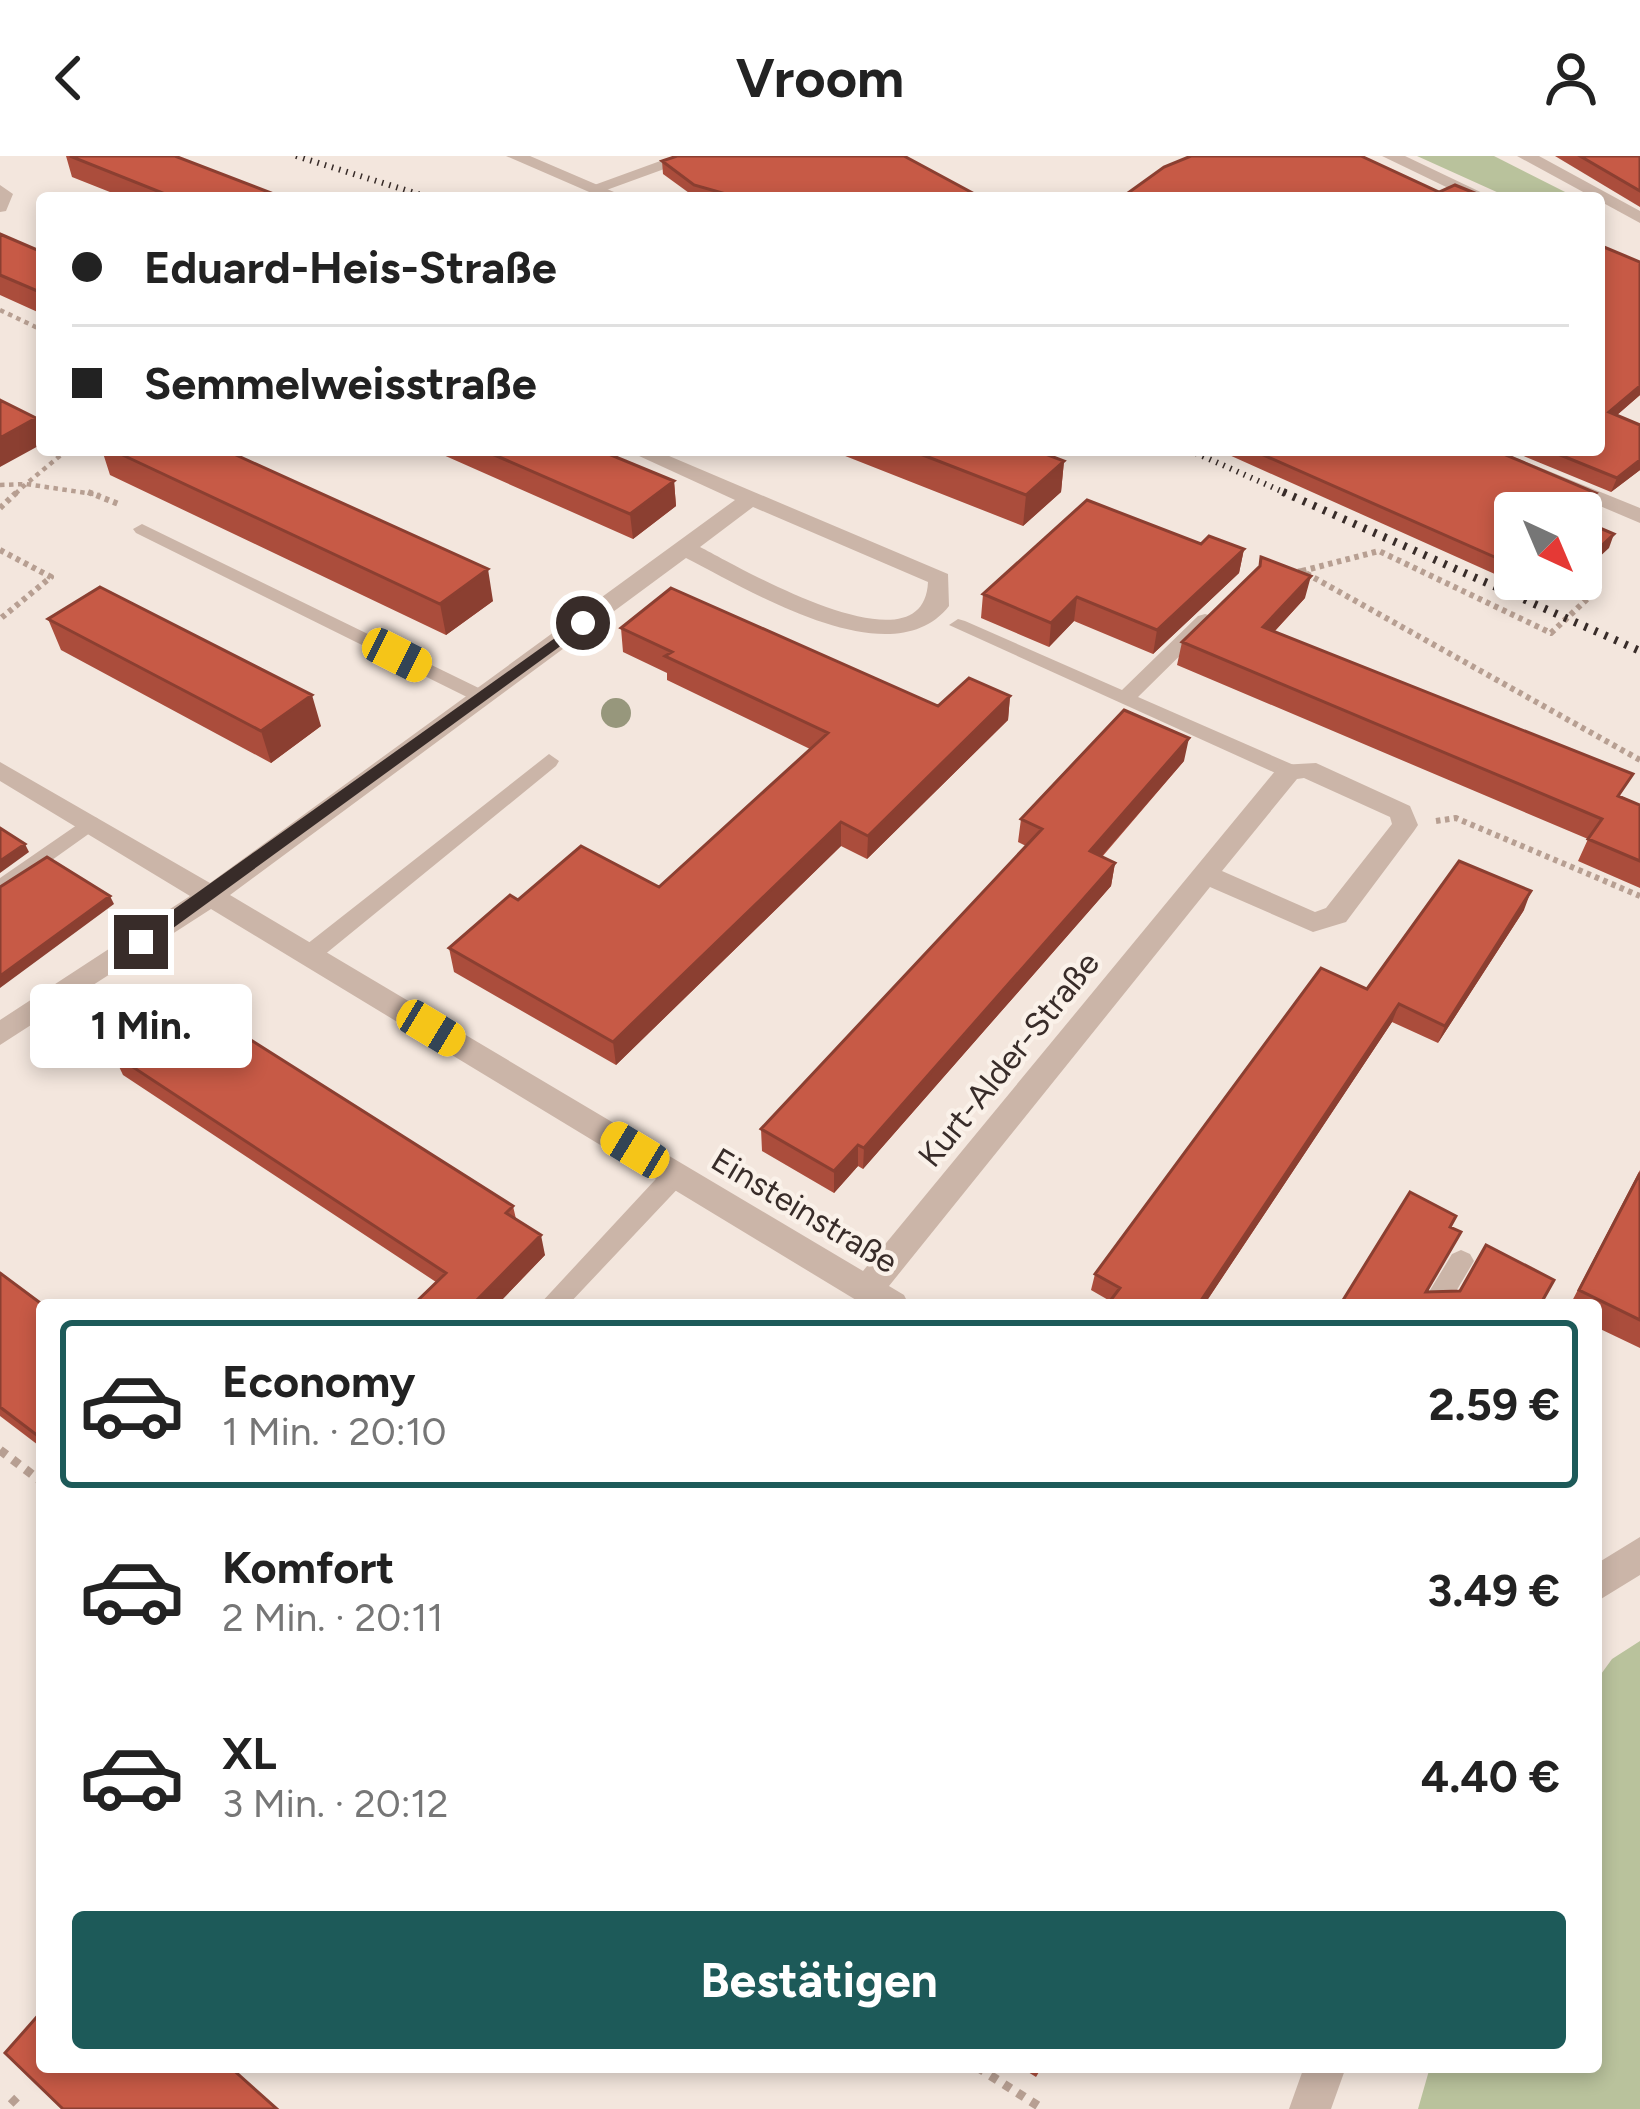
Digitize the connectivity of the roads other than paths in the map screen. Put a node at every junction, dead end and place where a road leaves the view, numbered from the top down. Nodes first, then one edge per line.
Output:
1 (515, 156) edge
2 (692, 156) edge
3 (1391, 156) edge
4 (1526, 156) edge
5 (595, 188) junction
6 (0, 190) edge
7 (605, 192) edge
8 (1471, 192) edge
9 (1592, 192) edge
10 (1605, 199) edge
11 (0, 207) edge
12 (1640, 218) edge
13 (650, 456) edge
14 (1494, 456) edge
15 (749, 500) junction
16 (1640, 516) edge
17 (142, 529) road end
18 (684, 548) junction
19 (1218, 608) edge
20 (958, 625) dead end
21 (1126, 697) junction
22 (482, 698) junction
23 (549, 761) dead end
24 (1, 771) edge
25 (1289, 771) junction
26 (90, 824) junction
27 (1205, 874) junction
28 (0, 889) edge
29 (212, 896) junction
30 (310, 955) junction
31 (0, 1034) edge
32 (676, 1174) junction
33 (1461, 1261) edge
34 (880, 1297) edge
35 (558, 1299) edge
36 (1438, 1299) edge
37 (1640, 1554) edge
38 (1602, 1581) edge
39 (1322, 2073) edge
40 (1310, 2109) edge

1 - 5 street
2 - 5 street
3 - 8 street
4 - 9 street
5 - 7 street
6 - 11 street
10 - 12 street
13 - 15 street
14 - 16 street
15 - 18 street
15 - 18 street
17 - 22 lane
18 - 22 street
19 - 21 lane
20 - 21 lane
21 - 25 lane
22 - 29 street
23 - 30 lane
24 - 26 street, Einsteinstraße
25 - 27 street, Kurt-Alder-Straße
25 - 27 street
26 - 28 lane
26 - 29 street, Einsteinstraße
27 - 34 street, Kurt-Alder-Straße
29 - 30 street, Einsteinstraße
29 - 31 street
30 - 32 street, Einsteinstraße
32 - 34 street, Einsteinstraße
32 - 35 lane
33 - 36 lane
37 - 38 street
39 - 40 street

